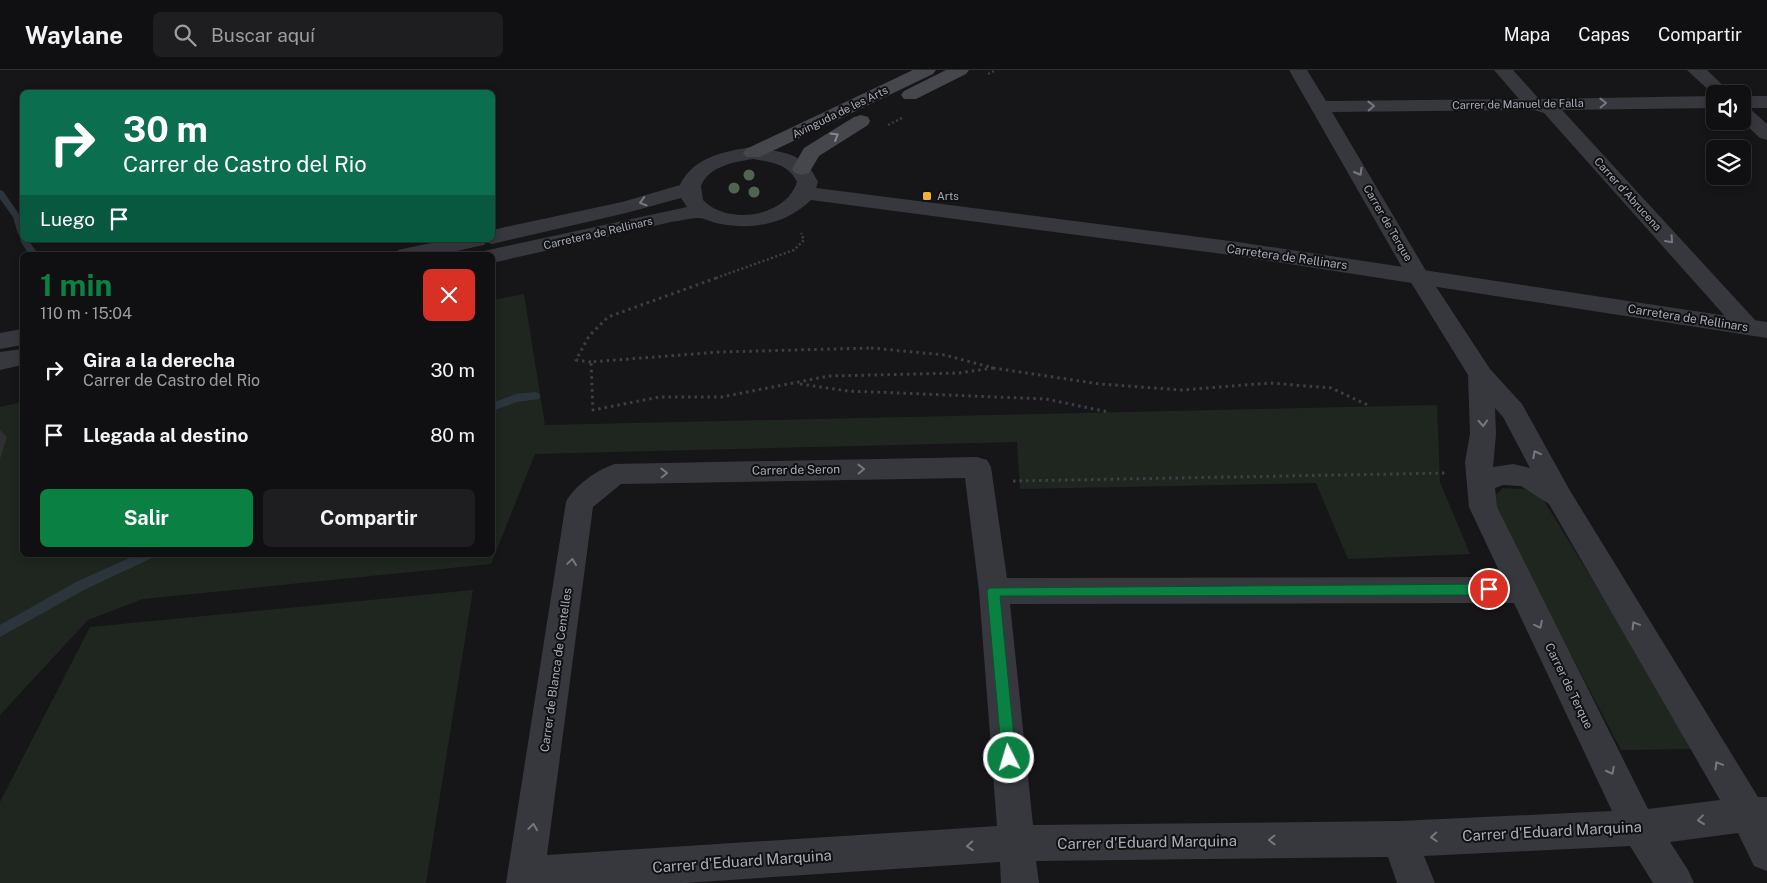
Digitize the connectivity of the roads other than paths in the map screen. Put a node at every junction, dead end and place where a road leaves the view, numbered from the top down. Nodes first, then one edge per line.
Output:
1 (927, 70) edge
2 (960, 70) edge
3 (1298, 70) edge
4 (1503, 70) edge
5 (1696, 70) edge
6 (1714, 85) edge
7 (1706, 102) edge
8 (1751, 102) edge
9 (1767, 102) edge
10 (1534, 104) junction
11 (1322, 107) junction
12 (1751, 119) edge
13 (1767, 134) edge
14 (753, 154) junction
15 (802, 169) junction
16 (690, 189) junction
17 (806, 193) junction
18 (704, 212) junction
19 (495, 235) edge
20 (467, 242) edge
21 (420, 252) edge
22 (495, 255) edge
23 (1418, 276) junction
24 (1757, 328) edge
25 (20, 337) edge
26 (0, 341) edge
27 (20, 357) edge
28 (0, 361) edge
29 (1481, 375) junction
30 (615, 474) joint
31 (1482, 482) junction
32 (1559, 497) junction
33 (1522, 590) junction
34 (994, 591) junction
35 (1758, 814) edge
36 (1639, 828) junction
37 (1399, 838) junction
38 (1016, 843) junction
39 (1767, 853) edge
40 (526, 879) edge
41 (1020, 883) edge
42 (1416, 883) edge
43 (1675, 883) edge

1 - 14 main road, Avinguda de les Arts
15 -> 2 main road, Avinguda de les Arts
3 - 11 street, Carrer de Terque
4 - 10 street, Carrer d'Abrucena
5 - 6 street
10 -> 7 street, Carrer de Manuel de Falla
8 - 9 street
11 -> 10 street, Carrer de Manuel de Falla
10 -> 24 street, Carrer d'Abrucena
11 -> 23 street, Carrer de Terque
12 - 13 street
14 - 15 street
14 - 16 street
15 - 17 street
16 - 18 street
16 -> 19 street, Carretera de Rellinars
17 - 18 street
17 - 23 street, Carretera de Rellinars
18 - 22 street, Carretera de Rellinars
20 - 21 street
23 - 24 street, Carretera de Rellinars
23 - 29 street, Carrer de Terque
25 - 26 street
27 - 28 street
29 -> 31 street, Carrer de Terque
32 -> 29 street, Carrer de Terque
30 -> 34 street, Carrer de Seron
40 -> 30 street, Carrer de Blanca de Centelles
31 - 32 street, Carrer de Terque
31 - 33 street, Carrer de Terque
35 -> 32 street, Carrer de Terque
33 - 34 street
33 -> 36 street, Carrer de Terque
34 - 38 street
35 -> 36 street, Carrer d'Eduard Marquina
35 - 39 street, Carrer de Terque
36 -> 37 street, Carrer d'Eduard Marquina
36 - 43 street, Carrer de Terque
37 -> 38 street, Carrer d'Eduard Marquina
37 - 42 street
38 -> 40 street, Carrer d'Eduard Marquina
38 - 41 street

